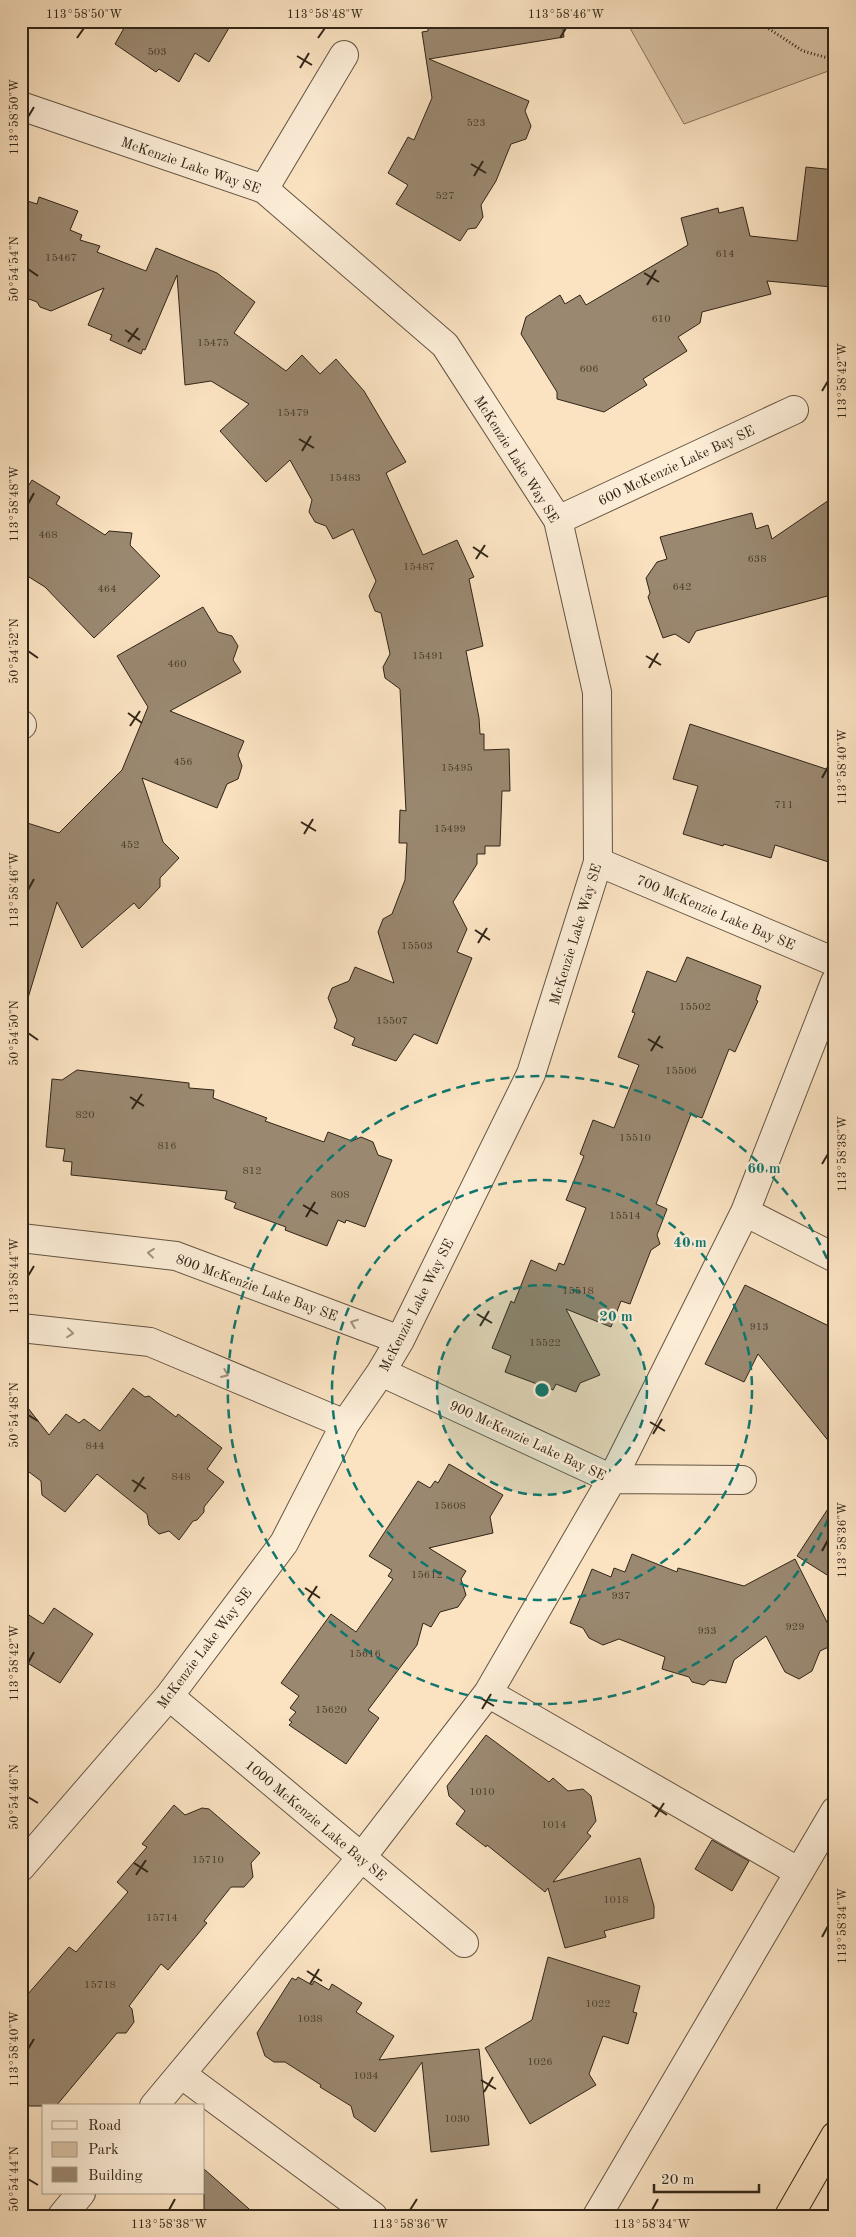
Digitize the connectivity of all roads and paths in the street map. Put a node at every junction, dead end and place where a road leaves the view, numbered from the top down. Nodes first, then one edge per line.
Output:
1 (757, 21) edge
2 (344, 55) dead end
3 (835, 60) edge
4 (21, 106) edge
5 (264, 189) junction
6 (794, 410) dead end
7 (558, 520) junction
8 (598, 862) junction
9 (835, 962) edge
10 (835, 982) edge
11 (745, 1212) junction
12 (21, 1238) edge
13 (835, 1258) edge
14 (21, 1328) edge
15 (400, 1340) junction
16 (381, 1372) junction
17 (345, 1424) junction
18 (612, 1479) junction
19 (742, 1480) dead end
20 (488, 1693) junction
21 (169, 1696) junction
22 (835, 1811) edge
23 (361, 1858) junction
24 (21, 1867) edge
25 (799, 1872) junction
26 (464, 1943) dead end
27 (181, 2074) junction
28 (156, 2104) edge
29 (835, 2136) edge
30 (80, 2194) edge
31 (62, 2216) edge
32 (373, 2216) edge
33 (596, 2216) edge
34 (788, 2216) edge

1 - 3 path
2 - 5 street
4 - 5 street, McKenzie Lake Way SE
5 - 7 street, McKenzie Lake Way SE
6 - 7 street, 600 McKenzie Lake Bay SE
7 - 8 street, McKenzie Lake Way SE
8 - 9 street, 700 McKenzie Lake Bay SE
8 - 15 street, McKenzie Lake Way SE
10 - 11 street
11 - 13 street
11 - 18 street
15 -> 12 street, 800 McKenzie Lake Bay SE
14 -> 17 street
15 - 16 street, McKenzie Lake Way SE
16 - 17 street, McKenzie Lake Way SE
16 - 18 street, 900 McKenzie Lake Bay SE
17 - 21 street, McKenzie Lake Way SE
18 - 19 street, 900 McKenzie Lake Bay SE
18 - 20 street
20 - 23 street
20 - 25 street
21 - 23 street, 1000 McKenzie Lake Bay SE
21 - 24 street, McKenzie Lake Way SE
22 - 25 street
23 - 26 street, 1000 McKenzie Lake Bay SE
23 - 27 street
25 - 33 street
27 - 28 street
27 - 32 street
29 - 34 highway
30 - 31 street

